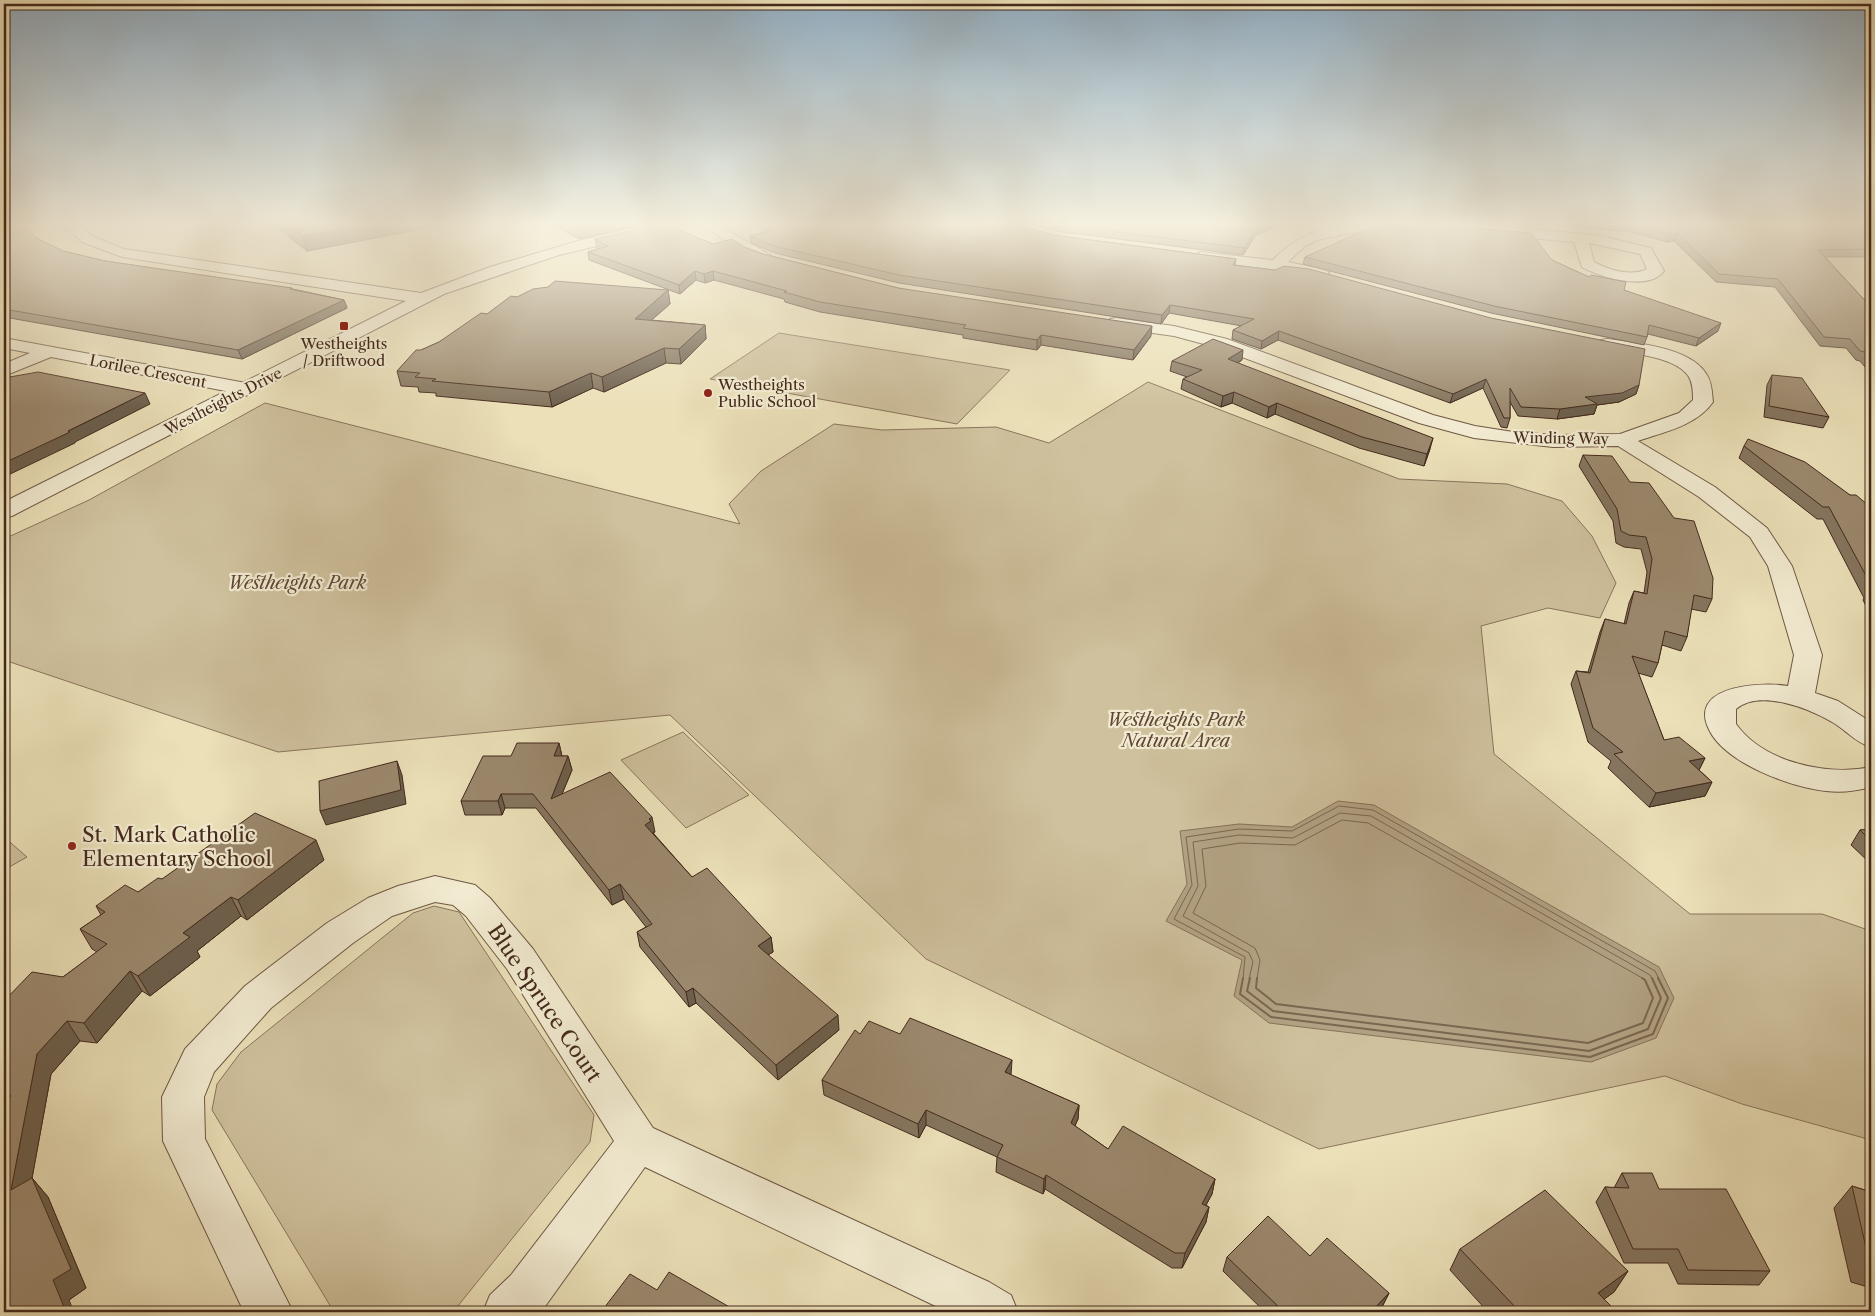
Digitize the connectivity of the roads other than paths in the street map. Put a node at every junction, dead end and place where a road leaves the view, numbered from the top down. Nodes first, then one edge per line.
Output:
1 (338, 285) edge
2 (454, 285) edge
3 (422, 298) junction
4 (1096, 320) edge
5 (1595, 342) edge
6 (4, 343) edge
7 (49, 352) junction
8 (4, 370) edge
9 (246, 389) junction
10 (1622, 440) junction
11 (4, 512) edge
12 (1800, 697) junction
13 (1871, 737) edge
14 (1871, 777) edge
15 (638, 1142) junction
16 (269, 1312) edge
17 (507, 1312) edge
18 (994, 1312) edge

1 - 3 street
2 - 3 street, Westheights Drive
3 - 9 street, Westheights Drive
4 - 10 street, Winding Way
5 - 10 street, Winding Way
6 - 7 street, Lorilee Crescent
7 - 8 street
7 - 9 street, Lorilee Crescent
9 - 11 street, Westheights Drive
10 - 12 street
12 - 13 street
12 - 14 street
15 - 16 street, Blue Spruce Court
15 - 17 street
15 - 18 street

